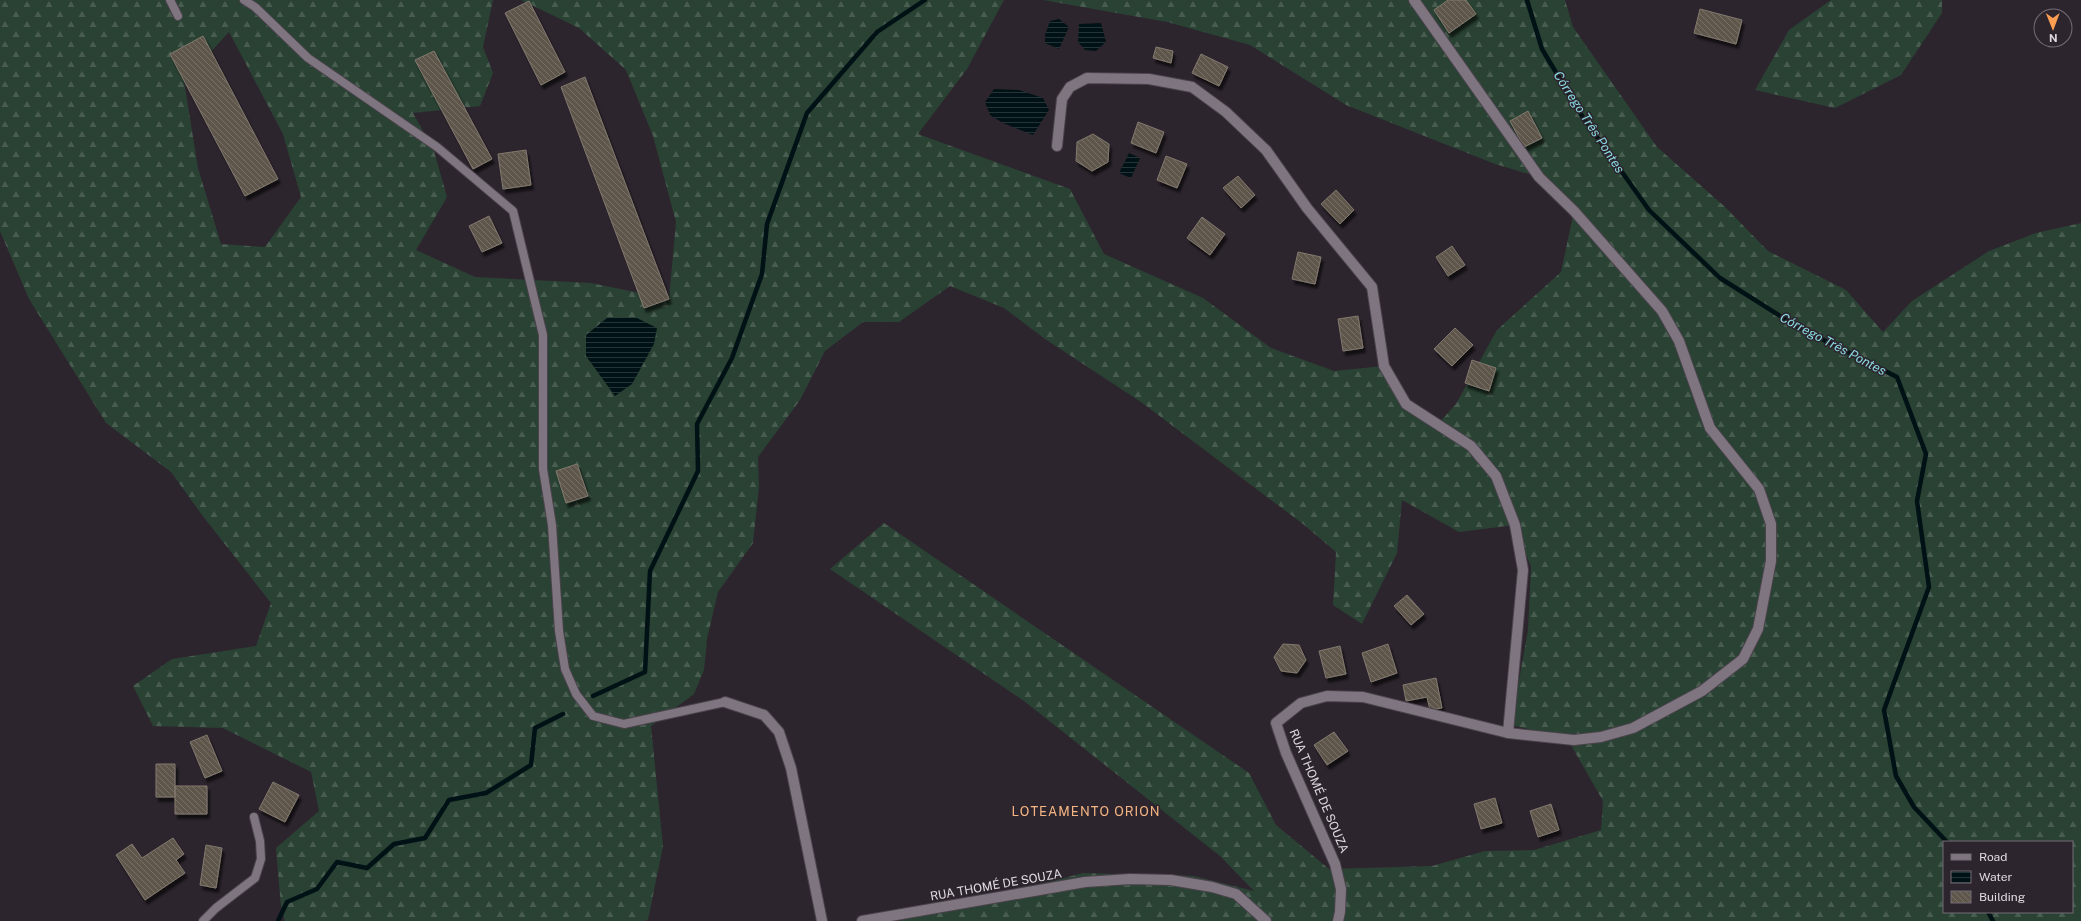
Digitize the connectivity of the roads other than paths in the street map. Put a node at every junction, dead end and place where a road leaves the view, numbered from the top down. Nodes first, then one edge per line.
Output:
1 (170, 0) edge
2 (244, 0) edge
3 (1414, 0) edge
4 (178, 16) dead end
5 (1057, 146) dead end
6 (725, 702) joint
7 (1508, 733) junction
8 (254, 816) dead end
9 (203, 921) edge
10 (822, 921) edge
11 (862, 921) edge
12 (1266, 921) edge
13 (1338, 921) edge

1 - 4 lane
2 - 6 lane
3 - 7 street
5 - 7 street
6 - 10 street
7 - 13 street, RUA THOMÉ DE SOUZA
8 - 9 lane
11 - 12 street, RUA THOMÉ DE SOUZA

